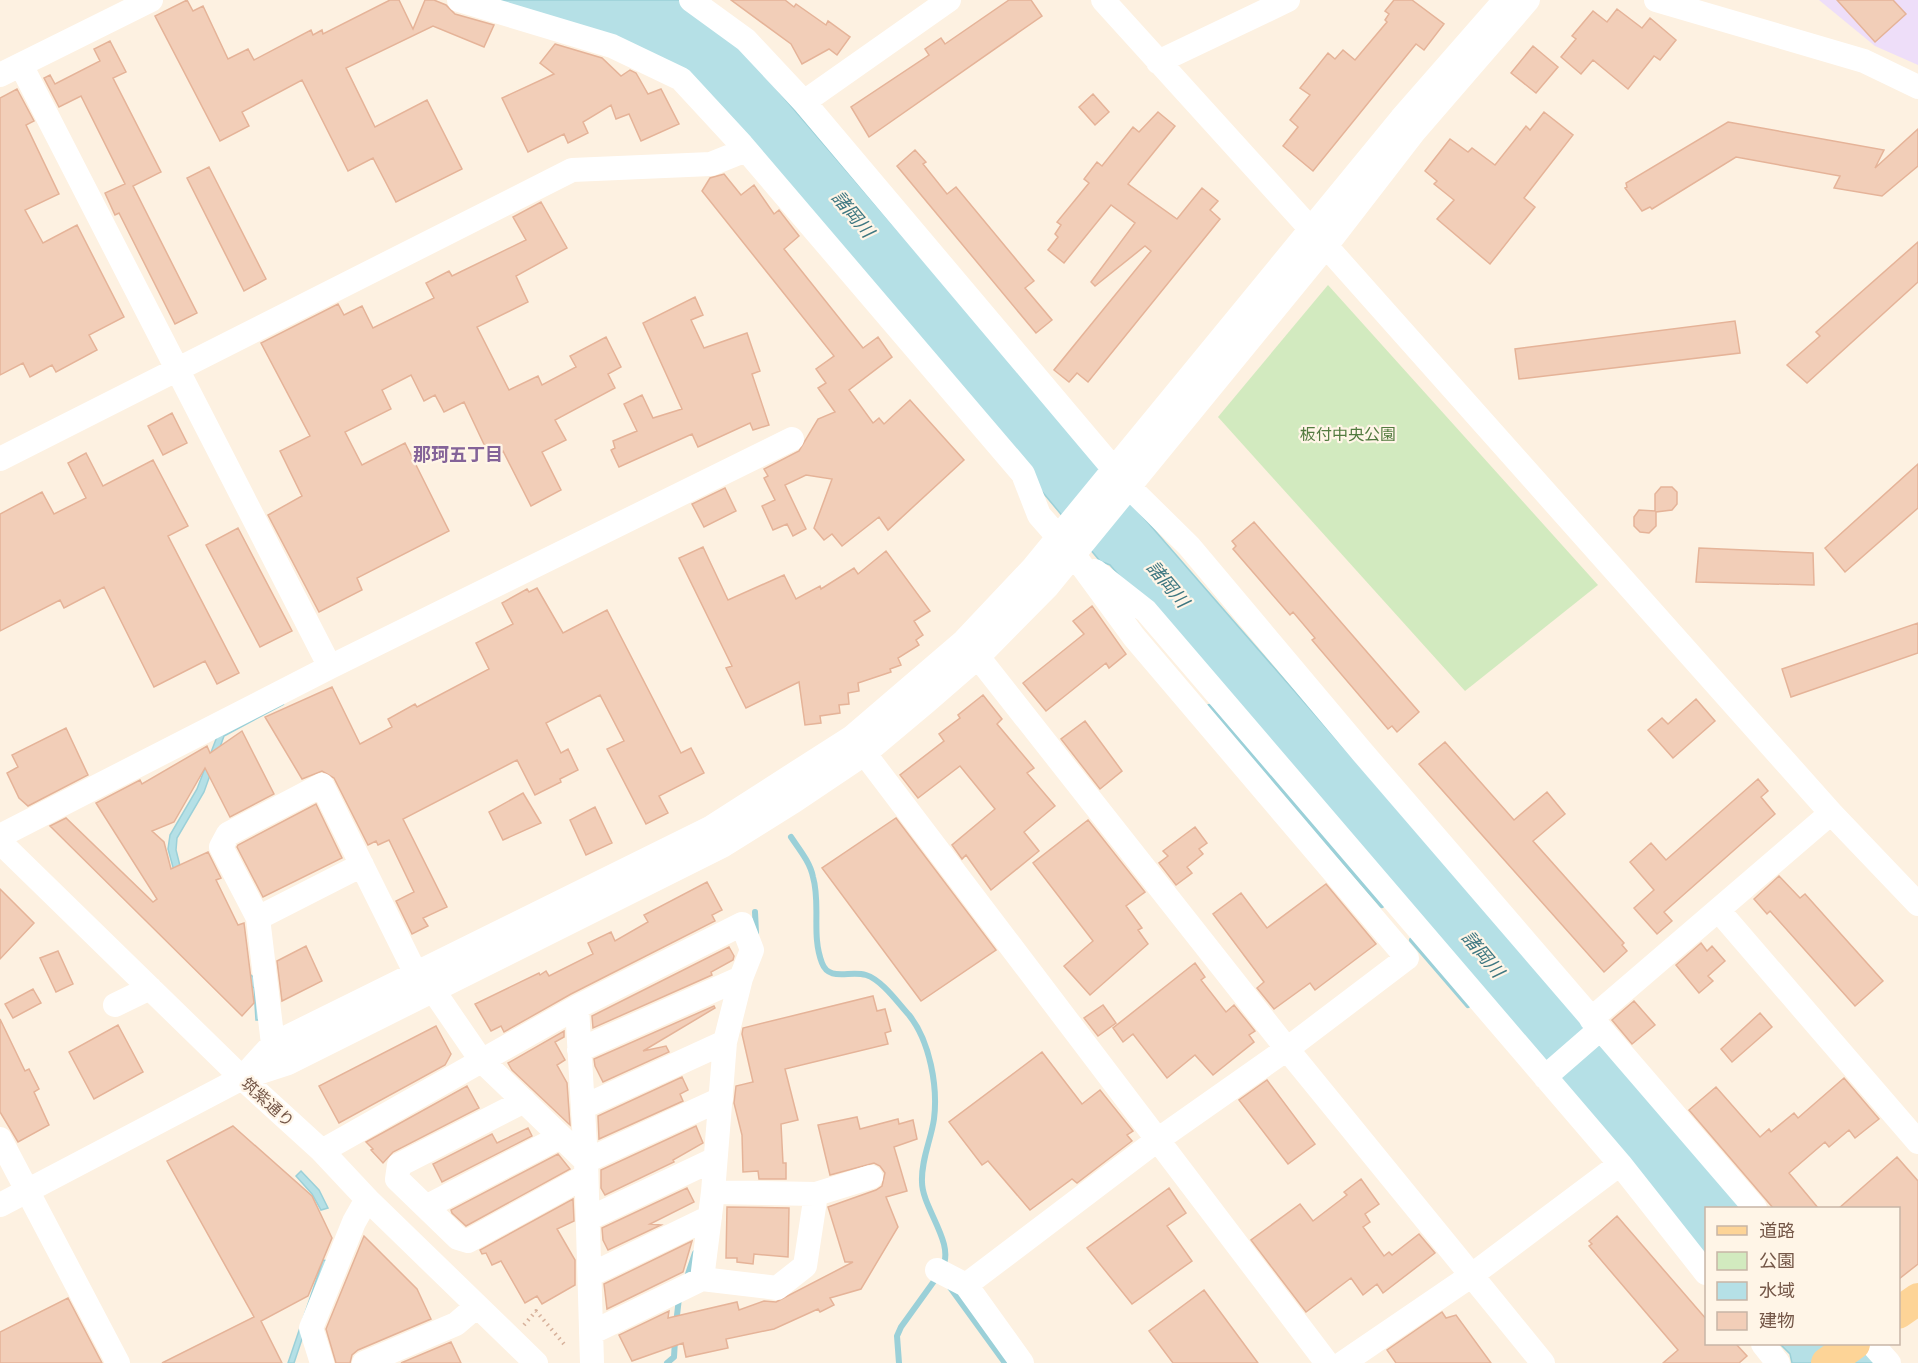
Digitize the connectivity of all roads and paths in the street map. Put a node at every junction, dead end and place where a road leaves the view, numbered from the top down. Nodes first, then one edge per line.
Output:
1 (151, 0) edge
2 (459, 0) edge
3 (691, 0) edge
4 (949, 0) edge
5 (1103, 0) edge
6 (1288, 0) edge
7 (1505, 0) edge
8 (1528, 0) edge
9 (1656, 0) edge
10 (1158, 62) junction
11 (11, 70) edge
12 (1918, 87) edge
13 (804, 102) junction
14 (746, 150) junction
15 (1318, 237) junction
16 (179, 371) junction
17 (792, 439) dead end
18 (0, 459) edge
19 (1122, 482) junction
20 (1066, 547) junction
21 (978, 657) junction
22 (330, 667) junction
23 (858, 745) junction
24 (1831, 813) junction
25 (0, 836) edge
26 (0, 842) edge
27 (362, 865) junction
28 (1918, 904) edge
29 (1719, 911) junction
30 (258, 918) junction
31 (416, 972) junction
32 (741, 978) junction
33 (150, 988) junction
34 (433, 990) junction
35 (115, 1005) dead end
36 (577, 1007) junction
37 (1595, 1024) junction
38 (725, 1042) junction
39 (273, 1044) junction
40 (1287, 1049) junction
41 (579, 1050) junction
42 (481, 1060) junction
43 (1545, 1077) junction
44 (242, 1078) junction
45 (721, 1099) junction
46 (524, 1101) junction
47 (583, 1107) junction
48 (560, 1137) junction
49 (0, 1139) edge
50 (1156, 1141) junction
51 (1918, 1143) edge
52 (322, 1151) junction
53 (715, 1159) junction
54 (1620, 1164) junction
55 (586, 1169) junction
56 (871, 1177) dead end
57 (25, 1191) junction
58 (713, 1192) junction
59 (816, 1194) junction
60 (367, 1199) junction
61 (0, 1205) edge
62 (426, 1207) junction
63 (1753, 1207) edge
64 (710, 1217) junction
65 (588, 1219) junction
66 (938, 1270) dead end
67 (1705, 1270) edge
68 (590, 1275) junction
69 (1472, 1275) junction
70 (702, 1280) junction
71 (966, 1285) junction
72 (1918, 1299) edge
73 (477, 1306) junction
74 (1900, 1312) edge
75 (591, 1333) junction
76 (1763, 1345) edge
77 (1853, 1345) edge
78 (1873, 1345) edge
79 (118, 1363) edge
80 (322, 1363) edge
81 (364, 1363) edge
82 (536, 1363) edge
83 (592, 1363) edge
84 (1022, 1363) edge
85 (1327, 1363) edge
86 (1343, 1363) edge
87 (1544, 1363) edge
88 (1778, 1363) edge
89 (1827, 1363) edge
90 (1889, 1363) edge

1 - 11 street
2 - 14 street
3 - 13 street
4 - 13 street
5 - 10 street
6 - 10 street
7 - 15 street
8 - 15 street
9 - 12 street
10 - 15 street
11 - 16 street
13 - 19 street
14 - 16 street
14 - 20 street
15 - 19 street
15 - 24 street
16 - 18 street
16 - 22 street
17 - 22 street
19 - 20 street
19 - 37 street
20 - 21 street
20 - 23 street
20 - 40 street
20 - 43 street
21 - 23 street
21 - 40 street
22 - 25 street
23 - 31 street
23 - 34 street
23 - 50 street
24 - 28 street
24 - 29 street
26 - 33 street, 筑紫通り
27 - 30 street
27 - 30 street
27 - 31 street
29 - 37 street
29 - 51 street
30 - 39 street
31 - 34 street
31 - 39 street
32 - 36 street
32 - 38 street
32 - 41 street
33 - 35 street
33 - 44 street, 筑紫通り
34 - 42 street
34 - 44 street
36 - 41 street
36 - 42 street
37 - 43 street
37 - 63 street
38 - 45 street
38 - 47 street
39 - 44 street
40 - 50 street
40 - 69 street
41 - 47 street
42 - 46 street
42 - 52 street
43 - 54 street
44 - 52 street, 筑紫通り
44 - 57 street
45 - 53 street
45 - 55 street
46 - 48 street
46 - 62 street
47 - 55 street
48 - 55 street
48 - 62 street
49 - 57 street
50 - 71 street
50 - 85 street
52 - 60 street, 筑紫通り
53 - 58 street
53 - 65 street
54 - 67 street
54 - 69 street
55 - 62 street
55 - 65 street
56 - 59 street
57 - 61 street
57 - 79 street
58 - 59 street
58 - 64 street
59 - 70 street
60 - 73 street, 筑紫通り
60 - 80 street
64 - 68 street
64 - 70 street
65 - 68 street
66 - 71 street
68 - 75 street
69 - 86 street
69 - 87 street
70 - 75 street
71 - 84 street
72 - 74 main road
73 - 81 street
73 - 82 street, 筑紫通り
75 - 83 street
76 - 88 street
77 - 89 main road
78 - 90 street

